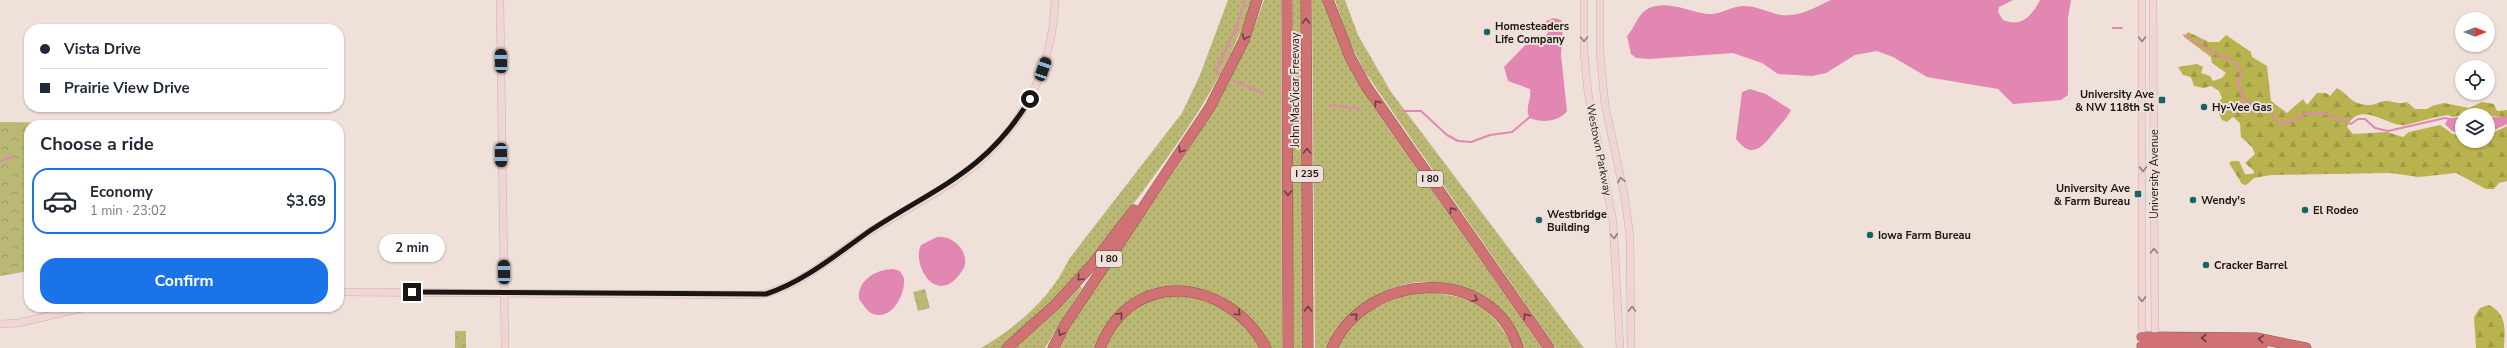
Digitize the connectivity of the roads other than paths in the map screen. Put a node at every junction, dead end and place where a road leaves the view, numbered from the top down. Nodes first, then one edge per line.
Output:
1 (500, 0) edge
2 (1055, 0) edge
3 (1257, 0) edge
4 (1288, 0) edge
5 (1306, 0) edge
6 (1328, 0) edge
7 (1584, 0) edge
8 (1600, 0) edge
9 (2142, 0) edge
10 (2153, 0) edge
11 (1167, 172) junction
12 (344, 292) edge
13 (504, 293) junction
14 (65, 312) edge
15 (0, 324) edge
16 (2142, 344) edge
17 (2155, 344) edge
18 (505, 348) edge
19 (1007, 348) edge
20 (1053, 348) edge
21 (1100, 348) edge
22 (1266, 348) edge
23 (1288, 348) edge
24 (1308, 348) edge
25 (1332, 348) edge
26 (1518, 348) edge
27 (1549, 348) edge
28 (1620, 348) edge
29 (1631, 348) edge
30 (2262, 348) edge
31 (2306, 348) edge

1 - 13 street
2 - 13 street
3 -> 11 highway, I 80
4 -> 23 highway, John MacVicar Freeway / I 235
24 -> 5 highway, John MacVicar Freeway / I 235
27 -> 6 highway, I 80
7 -> 28 street, Westown Parkway
29 -> 8 street, Westown Parkway
9 -> 16 street, University Avenue
17 -> 10 street, University Avenue
11 -> 19 highway
11 -> 20 highway, I 80
12 - 13 street
13 - 18 street
14 - 15 street
16 - 17 highway
17 - 30 highway
31 -> 17 highway
21 -> 22 highway
25 -> 26 highway

